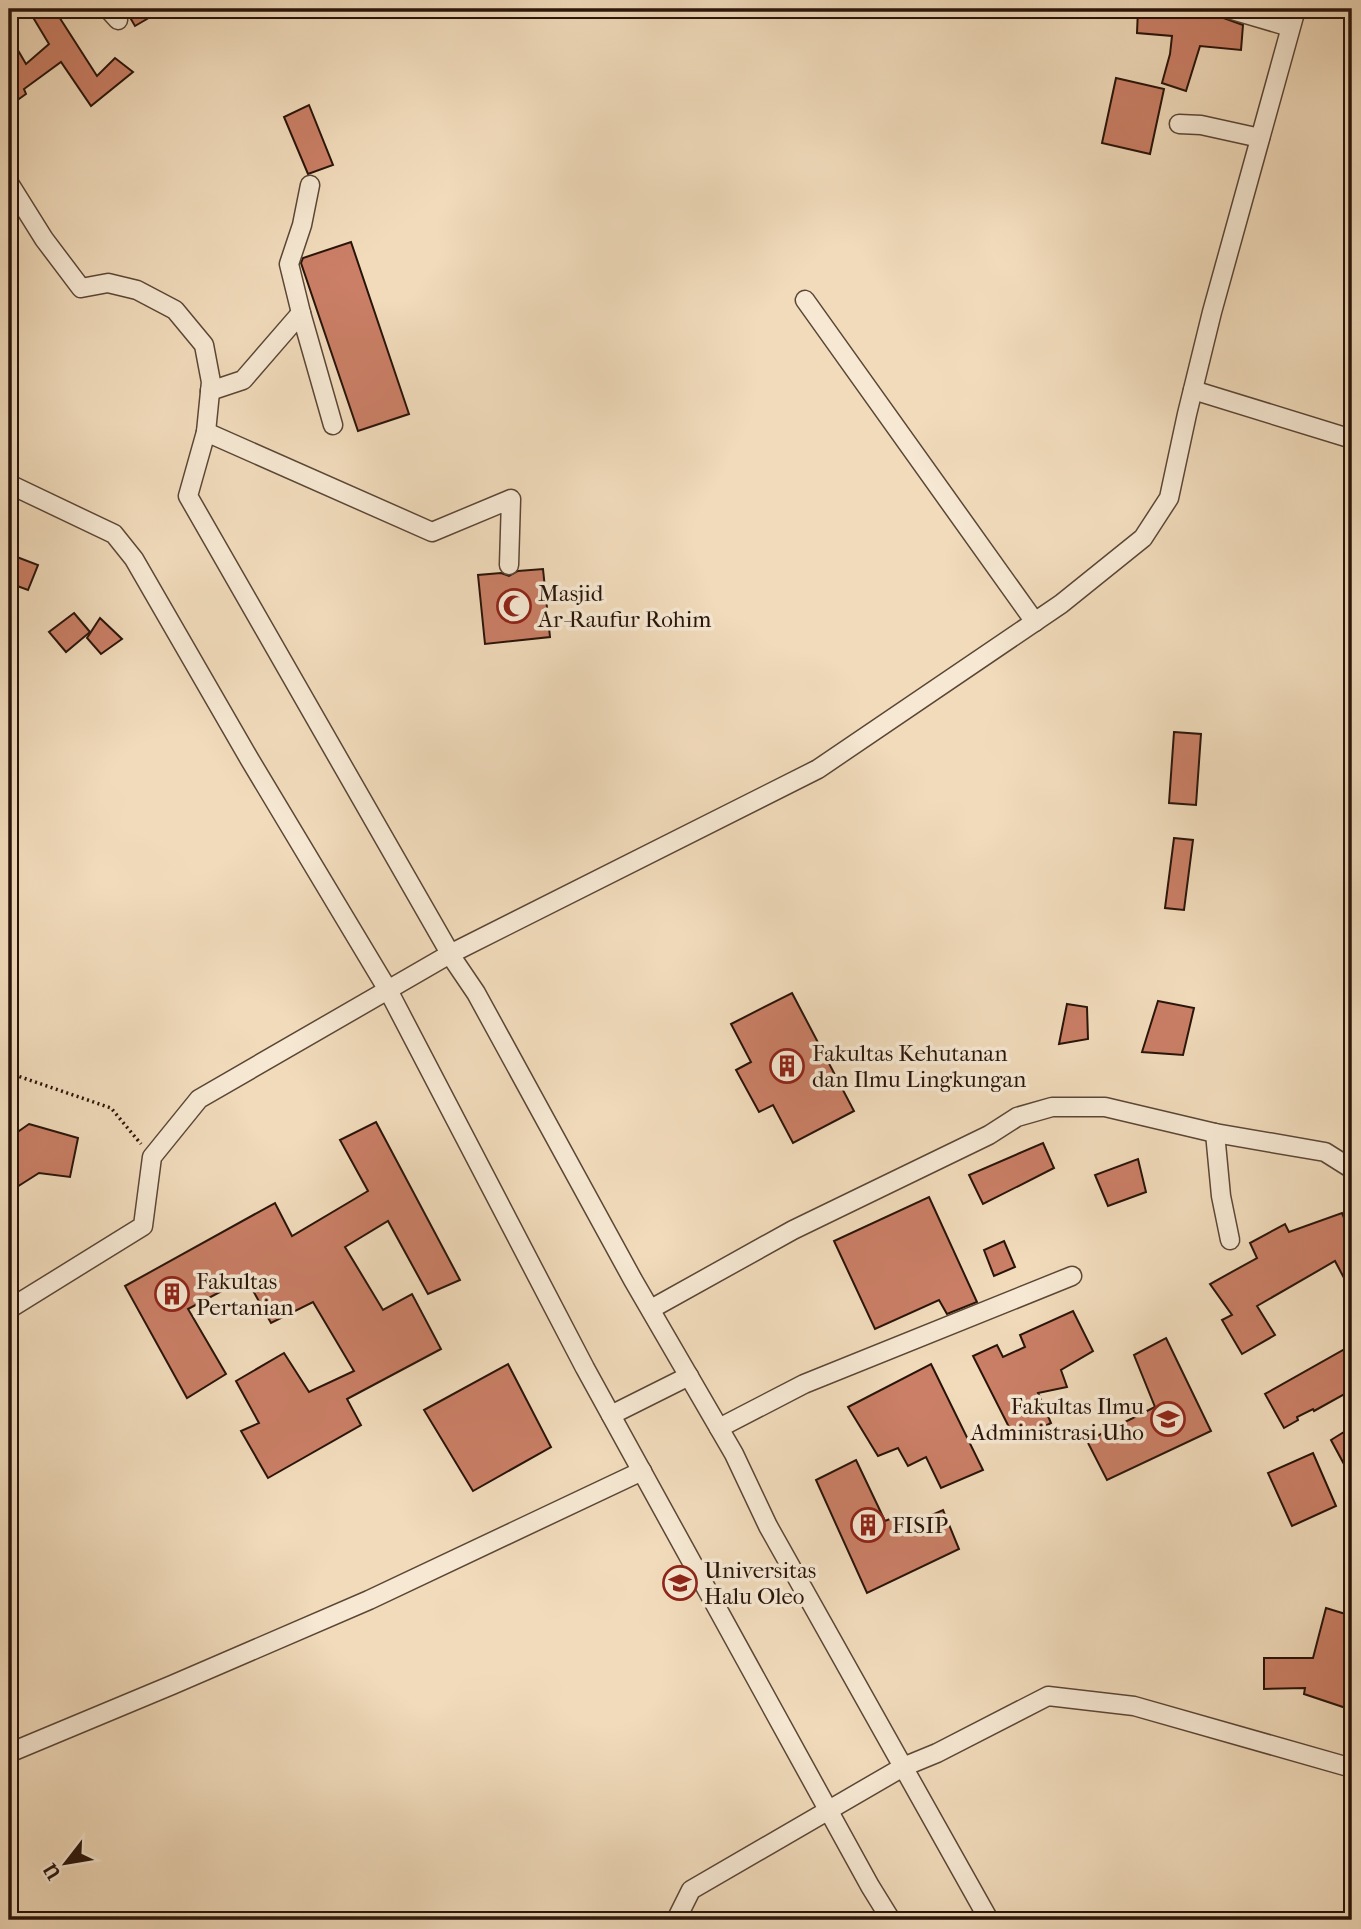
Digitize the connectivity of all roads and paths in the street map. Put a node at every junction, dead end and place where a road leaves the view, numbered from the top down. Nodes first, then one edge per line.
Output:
1 (1228, 9) edge
2 (1296, 9) edge
3 (1290, 27) junction
4 (1179, 124) dead end
5 (1260, 138) junction
6 (9, 183) edge
7 (310, 185) dead end
8 (805, 300) dead end
9 (301, 313) junction
10 (1193, 390) junction
11 (209, 391) junction
12 (333, 425) dead end
13 (206, 432) junction
14 (1352, 439) edge
15 (9, 484) edge
16 (509, 565) dead end
17 (1035, 622) junction
18 (450, 954) junction
19 (388, 990) junction
20 (9, 1073) edge
21 (1215, 1133) junction
22 (1325, 1152) junction
23 (152, 1157) junction
24 (1352, 1158) edge
25 (1352, 1169) edge
26 (1230, 1240) dead end
27 (1072, 1276) dead end
28 (9, 1309) edge
29 (650, 1309) junction
30 (689, 1376) junction
31 (611, 1415) junction
32 (719, 1428) junction
33 (642, 1471) junction
34 (9, 1753) edge
35 (903, 1767) junction
36 (1352, 1768) edge
37 (828, 1810) junction
38 (676, 1920) edge
39 (891, 1920) edge
40 (989, 1920) edge

1 - 3 lane
2 - 3 lane
3 - 5 lane
4 - 5 lane
5 - 10 lane
6 - 11 lane
7 - 9 lane
8 - 17 lane
9 - 11 lane
9 - 12 lane
10 - 14 lane
10 - 17 lane
11 - 13 lane
13 - 16 lane
13 - 18 lane
15 - 19 lane
17 - 18 lane
18 - 19 lane
18 - 29 lane
19 - 23 lane
19 - 31 lane
20 - 23 path
21 - 22 lane
21 - 26 lane
21 - 29 lane
22 - 24 lane
22 - 25 lane
23 - 28 lane
27 - 32 lane
29 - 30 lane
30 - 31 lane
30 - 32 lane
31 - 33 lane
32 - 35 lane
33 - 34 lane
33 - 37 lane
35 - 36 lane
35 - 37 lane
35 - 40 lane
37 - 38 lane
37 - 39 lane

